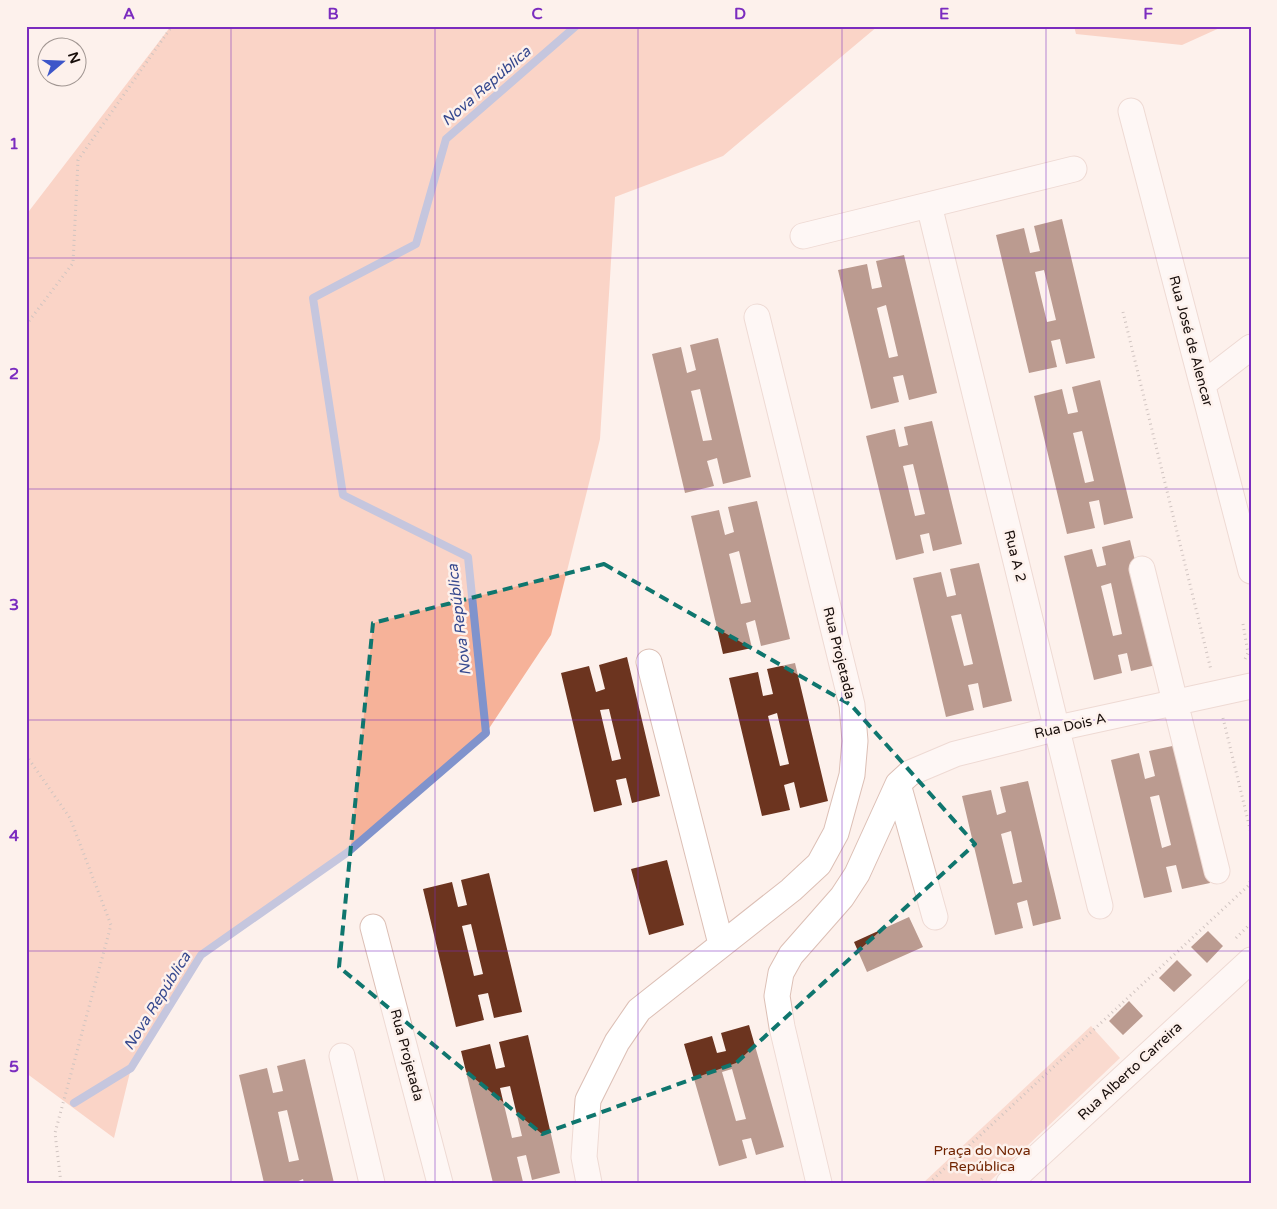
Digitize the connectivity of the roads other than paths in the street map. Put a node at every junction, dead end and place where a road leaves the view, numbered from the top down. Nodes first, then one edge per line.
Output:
1 (1131, 111) dead end
2 (1074, 169) dead end
3 (929, 205) junction
4 (803, 236) dead end
5 (757, 317) dead end
6 (1251, 348) edge
7 (1203, 384) junction
8 (1142, 569) dead end
9 (1251, 571) edge
10 (649, 662) dead end
11 (1246, 677) edge
12 (1175, 702) junction
13 (1058, 728) junction
14 (898, 784) junction
15 (1217, 871) dead end
16 (1100, 906) dead end
17 (935, 917) dead end
18 (373, 927) dead end
19 (721, 944) junction
20 (1251, 960) edge
21 (342, 1056) dead end
22 (372, 1183) edge
23 (440, 1183) edge
24 (589, 1183) edge
25 (819, 1183) edge
26 (1009, 1183) edge

1 - 7 street, Rua José de Alencar
2 - 3 street
3 - 4 street
3 - 13 street, Rua A 2
5 - 19 street, Rua Projetada
6 - 7 street
7 - 9 street, Rua José de Alencar
8 - 12 street
10 - 19 street
11 - 12 street, Rua Dois A
12 - 13 street, Rua Dois A
12 - 15 street
13 - 14 street, Rua Dois A
13 - 16 street, Rua A 2
14 - 17 street
14 - 25 street
18 - 23 street, Rua Projetada
19 - 24 street, Rua Projetada
20 - 26 street, Rua Alberto Carreira
21 - 22 street

